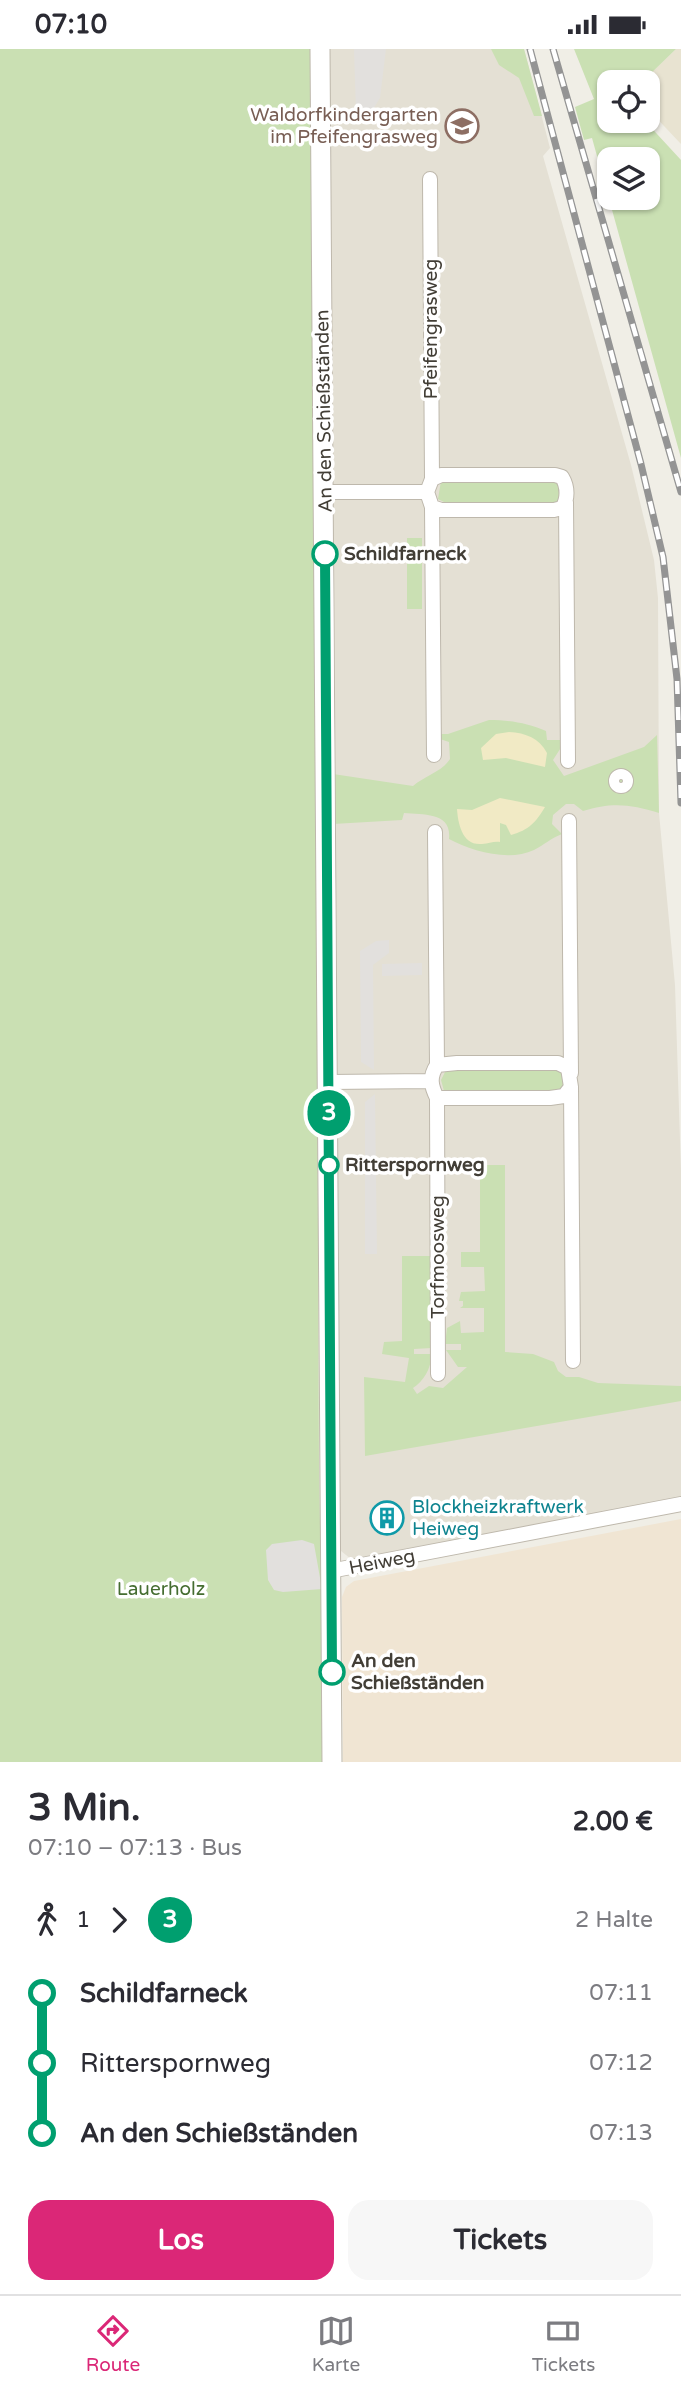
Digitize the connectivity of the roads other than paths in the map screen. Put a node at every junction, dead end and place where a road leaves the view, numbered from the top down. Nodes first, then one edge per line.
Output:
1 (320, 49) edge
2 (430, 179) dead end
3 (430, 486) junction
4 (325, 492) junction
5 (566, 502) junction
6 (432, 507) junction
7 (434, 755) dead end
8 (568, 761) dead end
9 (569, 821) dead end
10 (435, 832) dead end
11 (437, 1065) junction
12 (571, 1080) junction
13 (430, 1081) junction
14 (329, 1082) junction
15 (437, 1098) junction
16 (573, 1361) dead end
17 (438, 1374) dead end
18 (681, 1504) edge
19 (330, 1571) junction
20 (332, 1762) edge

1 - 4 street, An den Schießständen
2 - 3 street, Pfeifengrasweg
3 - 4 street
3 - 5 street
3 - 6 street
4 - 14 street, An den Schießständen
5 - 6 street
5 - 8 street
6 - 7 street
9 - 12 street
10 - 11 street
11 - 12 street
11 - 13 street
12 - 15 street
12 - 16 street
13 - 14 street
13 - 15 street
14 - 19 street, An den Schießständen
15 - 17 street, Torfmoosweg
18 - 19 street, Heiweg
19 - 20 street, An den Schießständen

